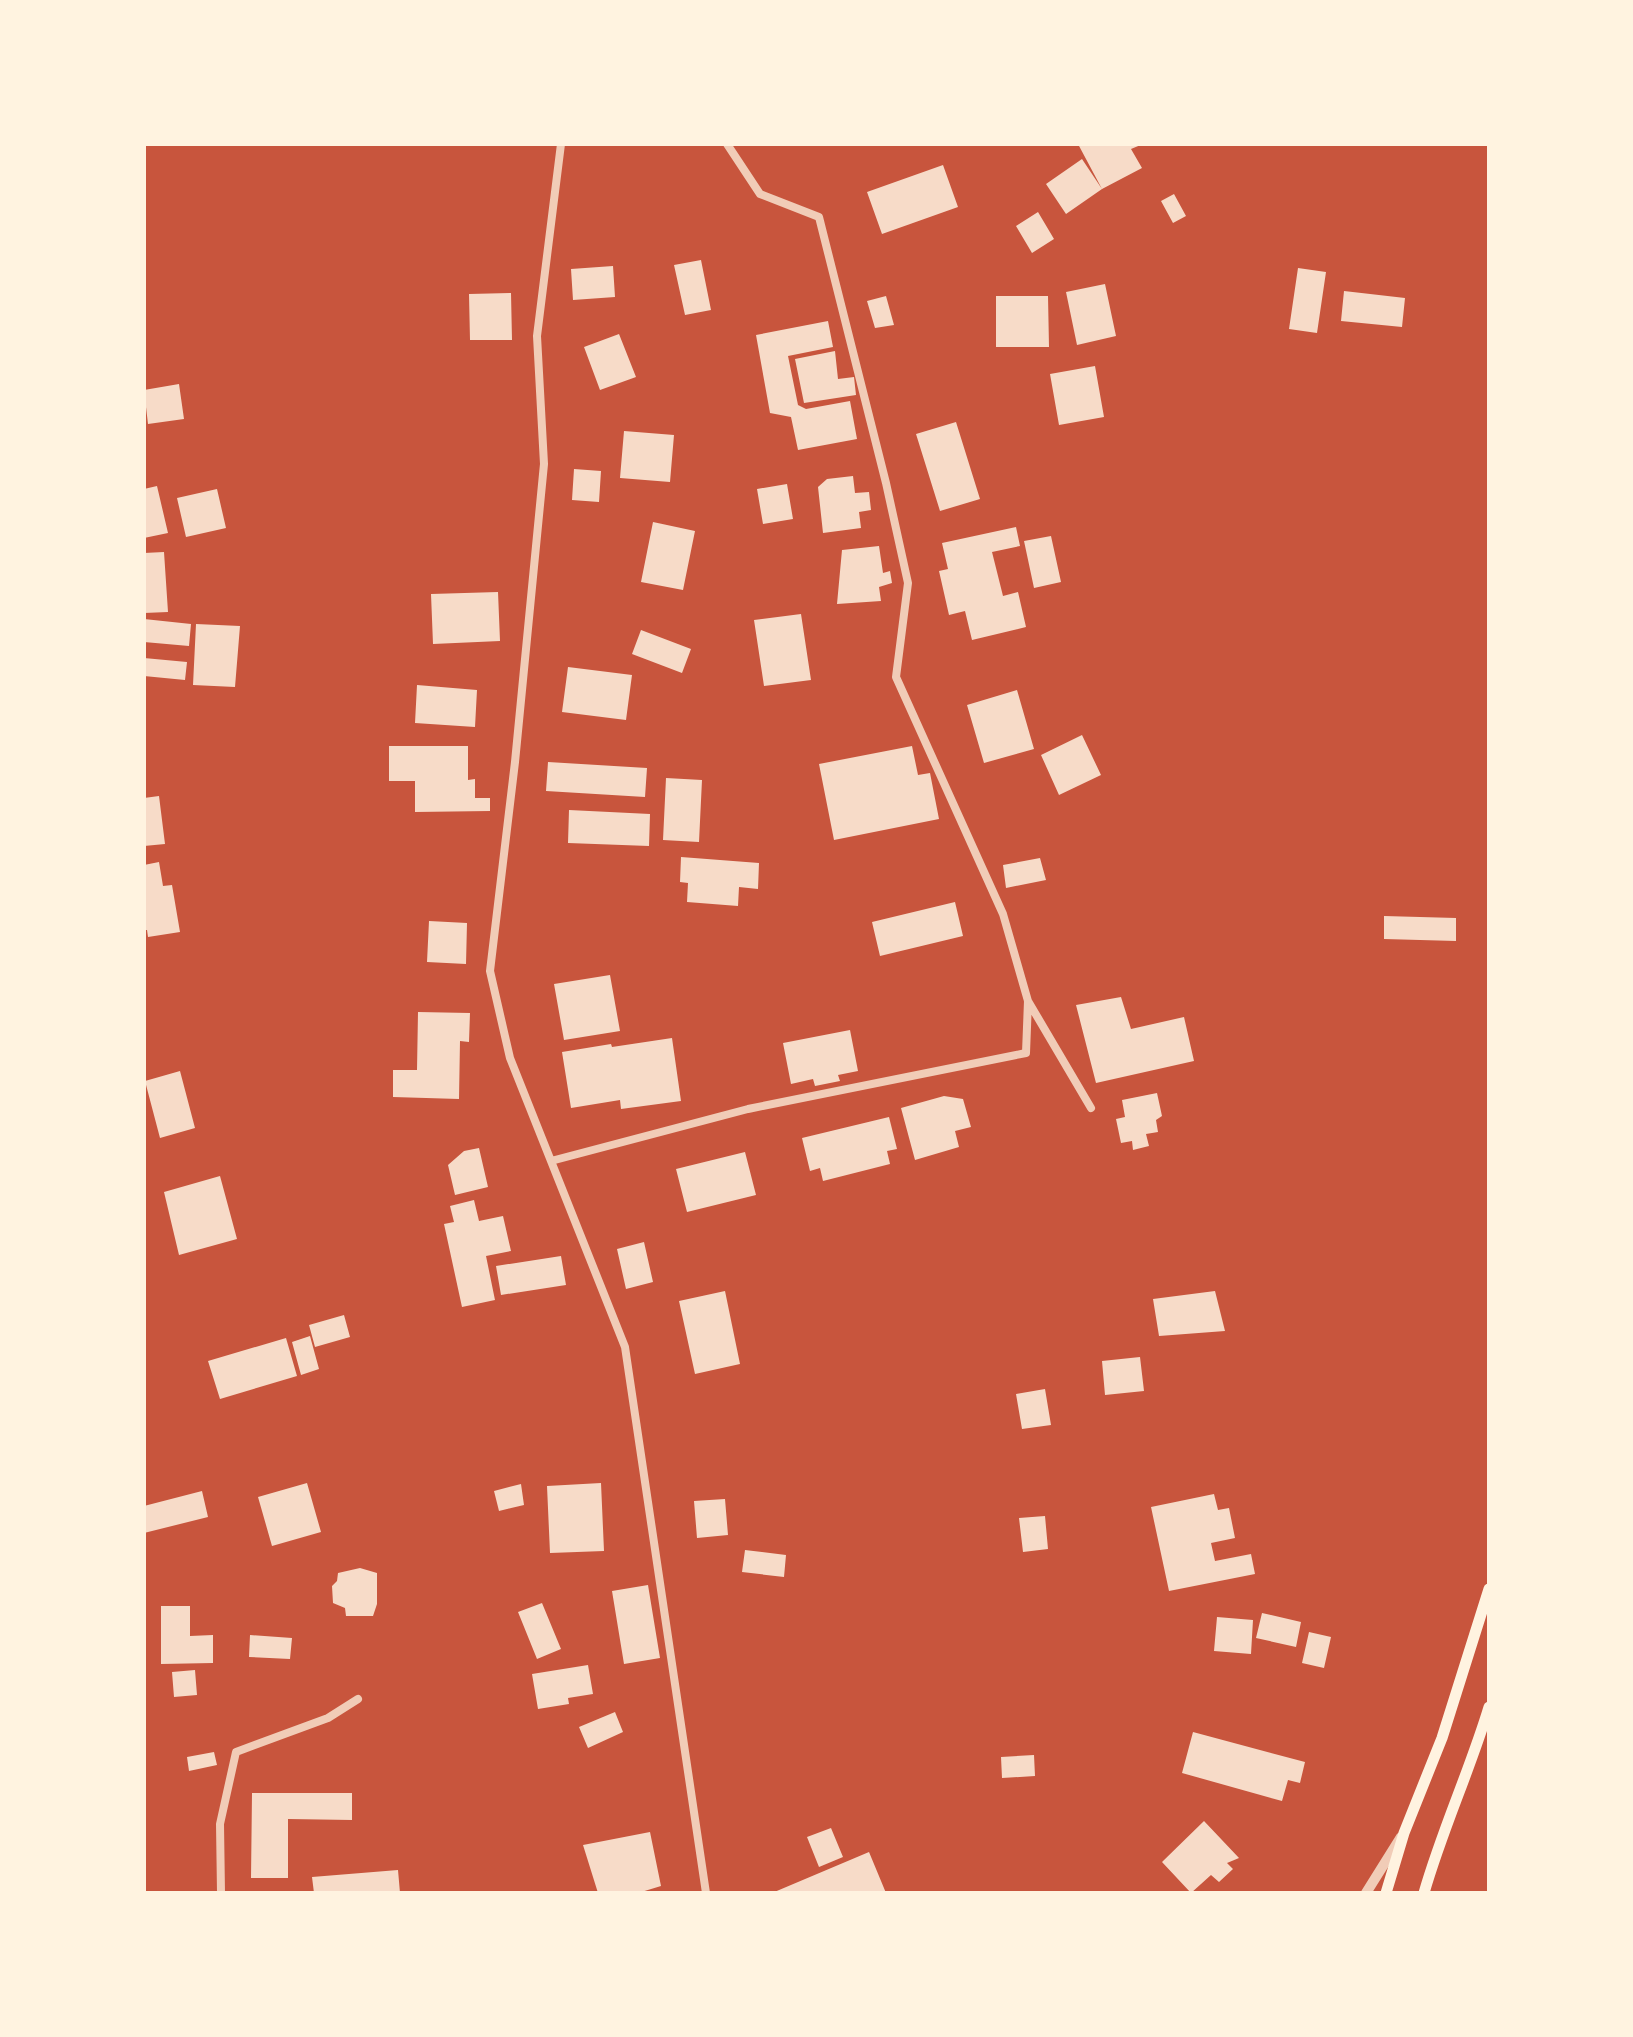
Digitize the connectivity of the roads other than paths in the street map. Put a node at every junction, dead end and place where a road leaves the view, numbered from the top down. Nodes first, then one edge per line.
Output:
1 (561, 144) edge
2 (727, 144) edge
3 (1028, 1001) junction
4 (1091, 1108) dead end
5 (551, 1161) junction
6 (1489, 1589) edge
7 (358, 1699) dead end
8 (1489, 1707) edge
9 (1404, 1833) junction
10 (221, 1893) edge
11 (706, 1893) edge
12 (1366, 1893) edge
13 (1386, 1893) edge
14 (1424, 1893) edge

1 - 5 street
2 - 3 street
3 - 4 street
3 - 5 street
5 - 11 street
6 - 9 main road
7 - 10 street
8 - 14 main road
9 - 12 street
9 - 13 main road

